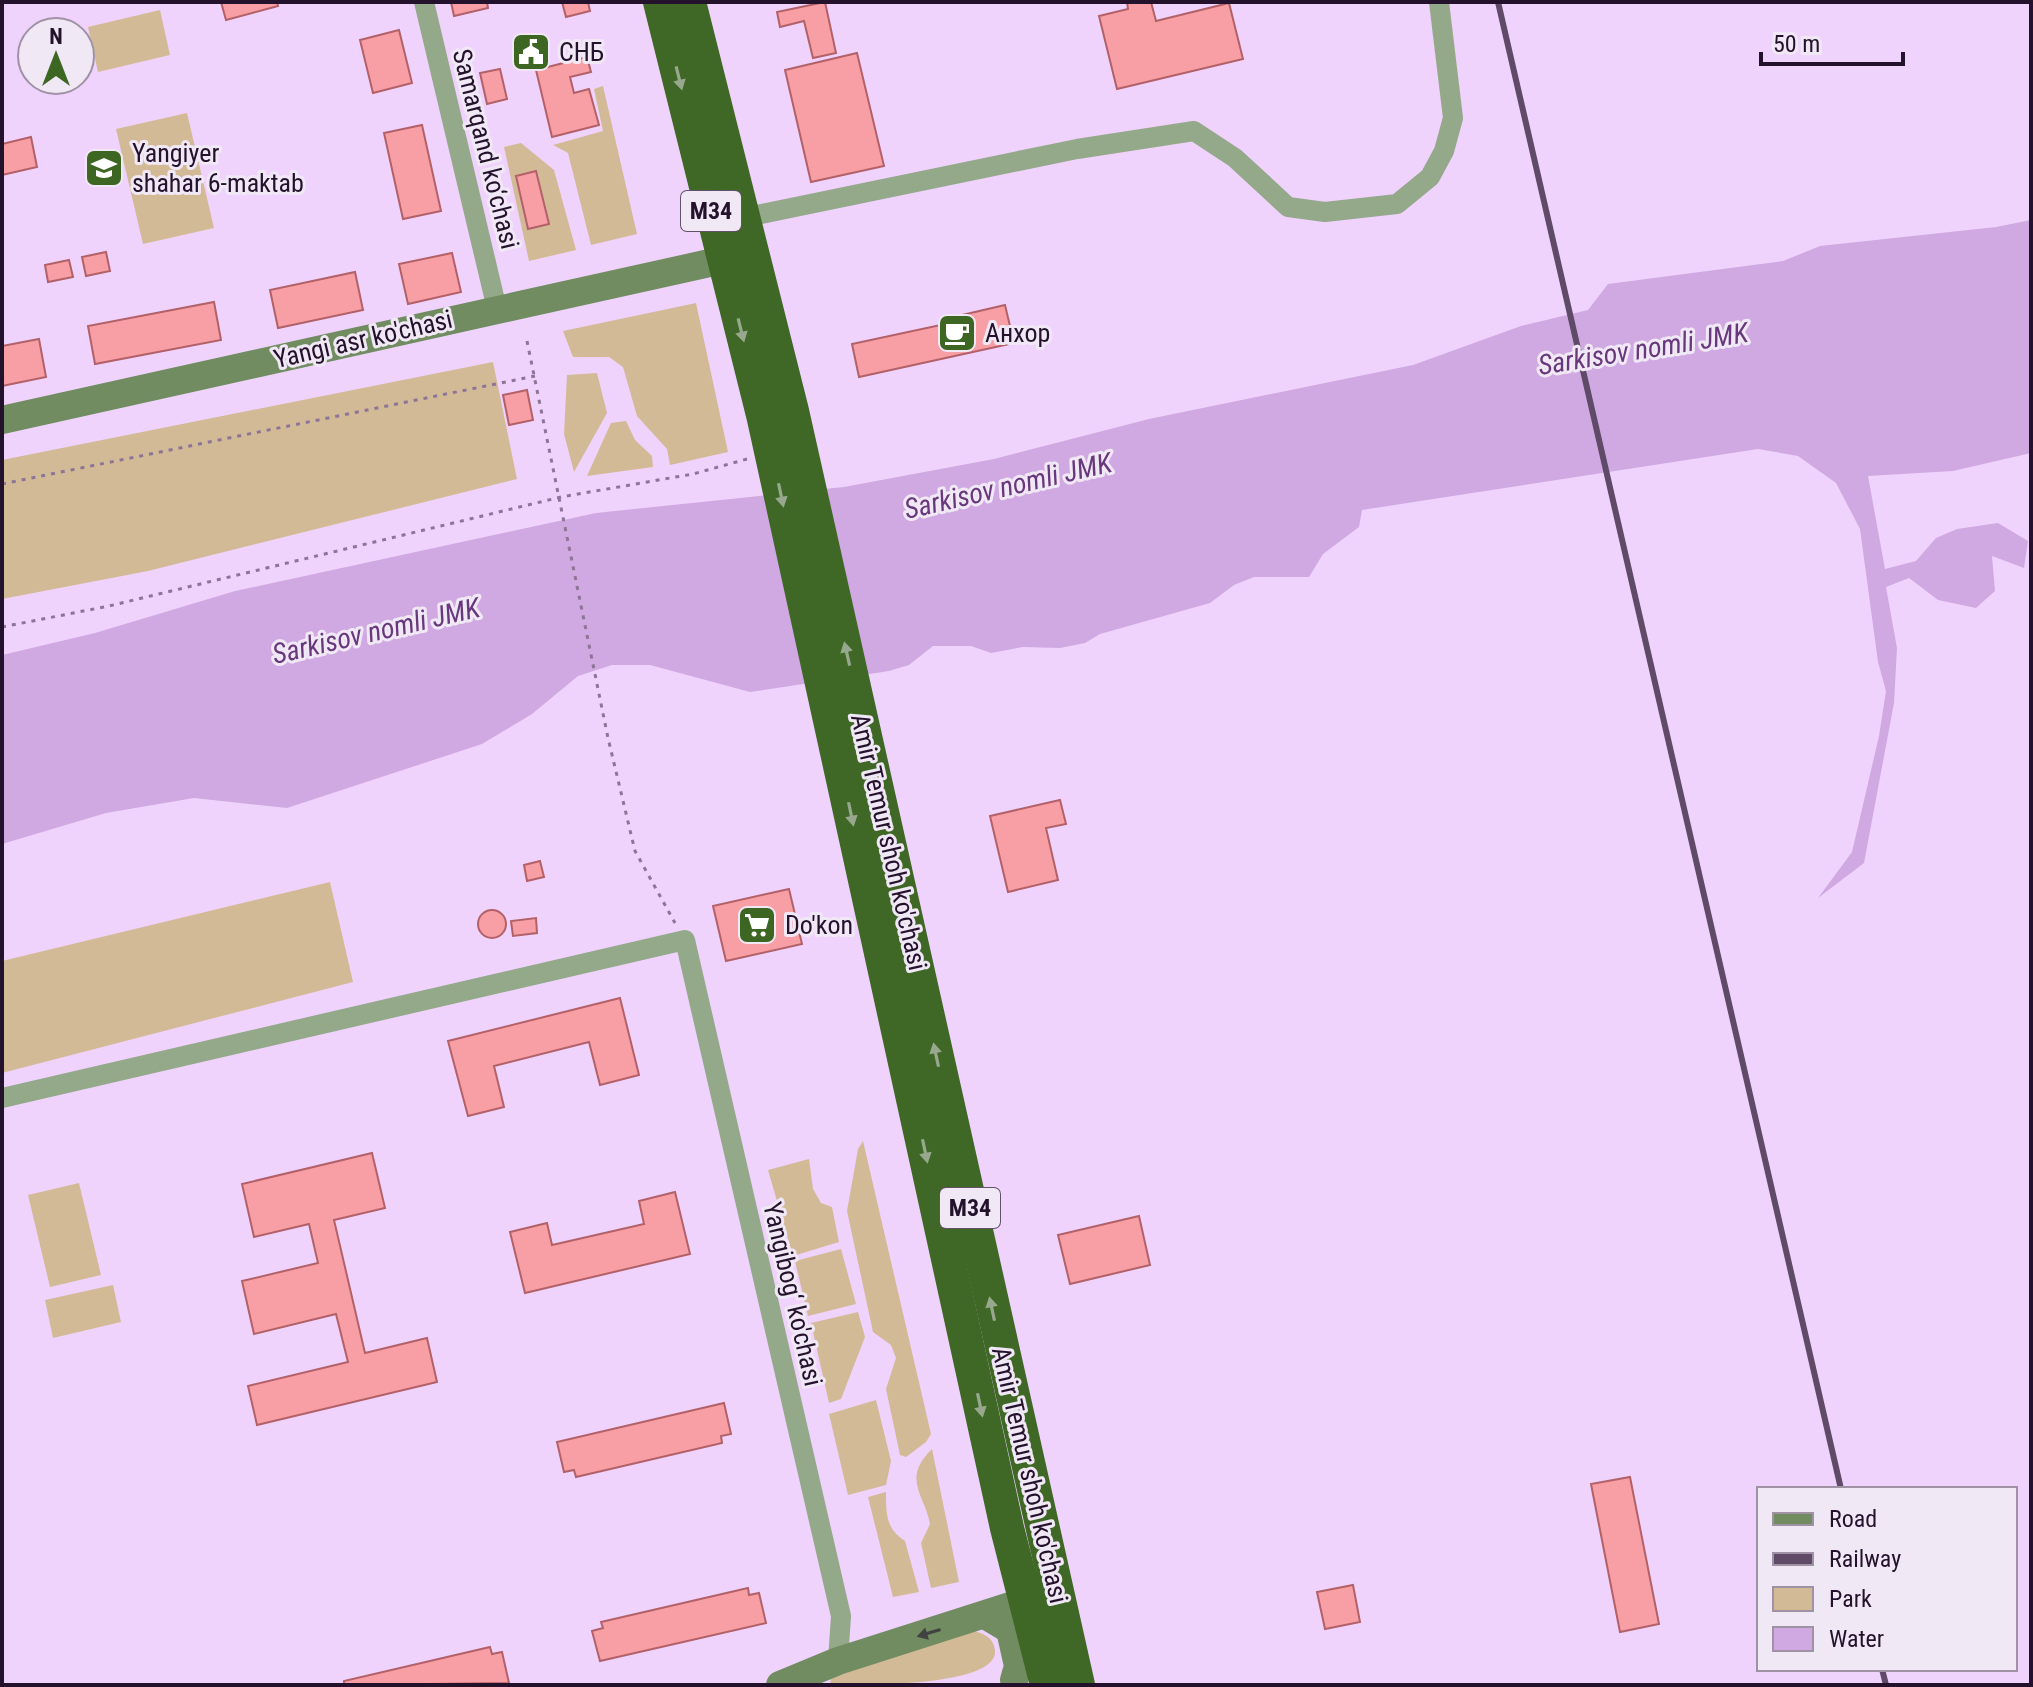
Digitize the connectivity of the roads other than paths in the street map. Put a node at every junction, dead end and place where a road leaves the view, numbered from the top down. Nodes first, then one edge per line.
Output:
1 (424, 2) edge
2 (660, 2) edge
3 (689, 2) edge
4 (1439, 2) edge
5 (742, 218) junction
6 (723, 260) junction
7 (497, 309) junction
8 (2, 420) edge
9 (767, 425) junction
10 (2, 1098) edge
11 (1041, 1596) junction
12 (985, 1615) junction
13 (836, 1673) edge
14 (1042, 1680) edge
15 (780, 1685) edge

1 - 7 street, Samarqand ko‘chasi
2 -> 6 highway, Amir Temur shoh ko'chasi / M34
3 - 5 highway, Amir Temur shoh ko'chasi / M34
4 - 5 street
5 - 9 highway, Amir Temur shoh ko'chasi / M34
6 - 7 street, Yangi asr ko'chasi
6 -> 9 highway, Amir Temur shoh ko'chasi / M34
7 - 8 street, Yangi asr ko'chasi
9 - 11 highway, Amir Temur shoh ko'chasi / M34
10 - 13 street, Yangibog‘ ko'chasi
11 - 12 street
11 - 14 highway, Amir Temur shoh ko'chasi / M34
12 -> 13 street
12 - 14 street
13 - 15 street

